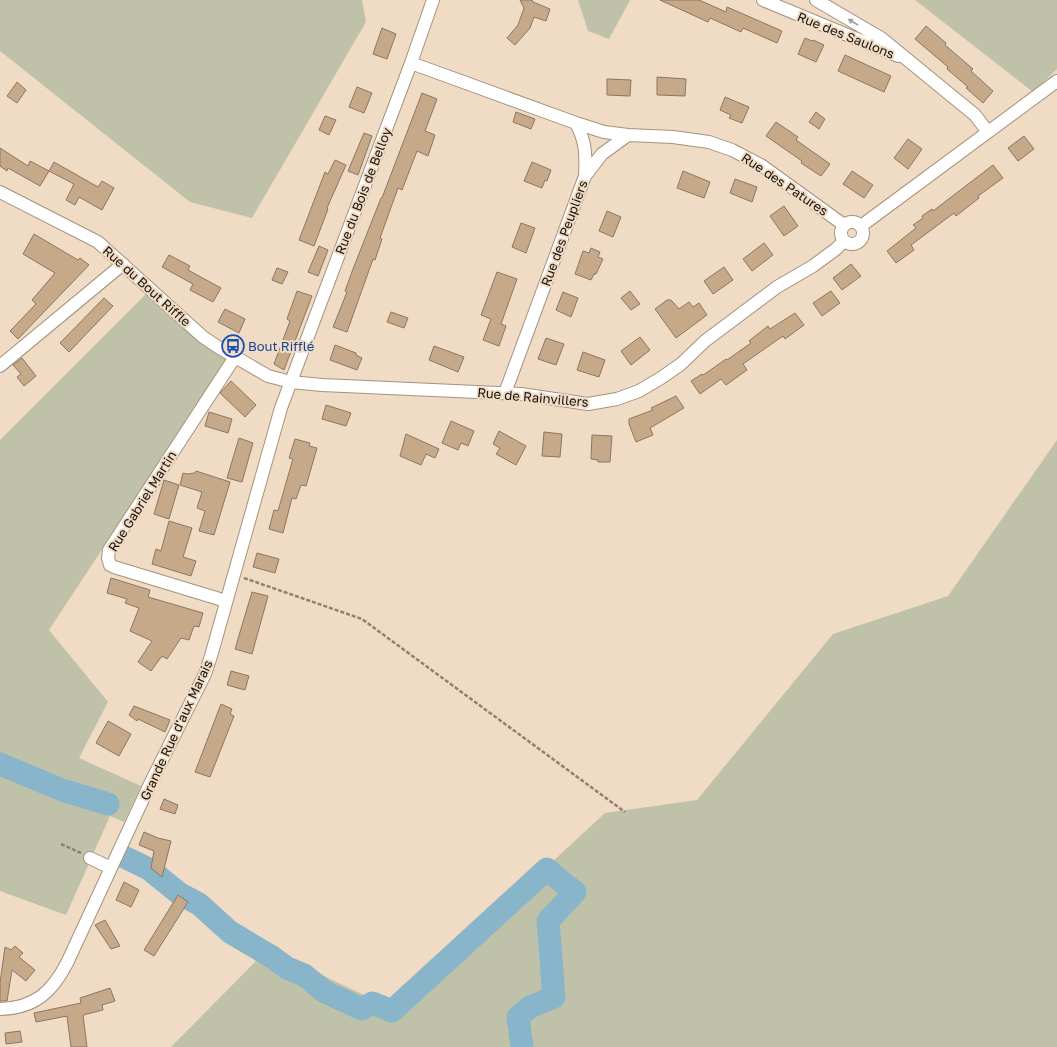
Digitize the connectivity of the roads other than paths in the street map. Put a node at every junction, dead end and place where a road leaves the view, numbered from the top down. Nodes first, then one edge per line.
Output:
1 (433, 0) edge
2 (763, 0) edge
3 (816, 0) edge
4 (908, 59) junction
5 (411, 63) junction
6 (1057, 81) edge
7 (576, 123) junction
8 (988, 132) junction
9 (628, 135) junction
10 (585, 176) junction
11 (0, 192) edge
12 (844, 225) junction
13 (861, 226) junction
14 (844, 241) junction
15 (123, 264) junction
16 (235, 357) junction
17 (0, 366) edge
18 (291, 382) junction
19 (505, 393) junction
20 (226, 601) junction
21 (90, 858) road end
22 (111, 868) junction
23 (0, 1009) edge

1 - 5 street, Rue du Bois de Belloy
2 - 4 street, Rue des Saulons
4 -> 3 street, Rue des Saulons
4 - 8 street, Rue des Saulons
5 - 7 street
5 - 18 street, Rue du Bois de Belloy
6 - 8 street
7 - 9 street, Rue des Patures
7 - 10 street, Rue des Peupliers
8 - 13 street
9 - 10 street
9 - 12 street, Rue des Patures
10 - 19 street, Rue des Peupliers
11 - 15 street, Rue du Bout Riffle
12 - 13 street
12 - 14 street
13 - 14 street
14 - 19 street, Rue de Rainvillers
15 - 16 street, Rue du Bout Riffle
15 - 17 street
16 - 18 street, Rue du Bout Riffle
16 - 20 street, Rue Gabriel Martin
18 - 19 street, Rue de Rainvillers
18 - 20 street, Grande Rue d'aux Marais
20 - 22 street, Grande Rue d'aux Marais
21 - 22 street
22 - 23 street, Grande Rue d'aux Marais

